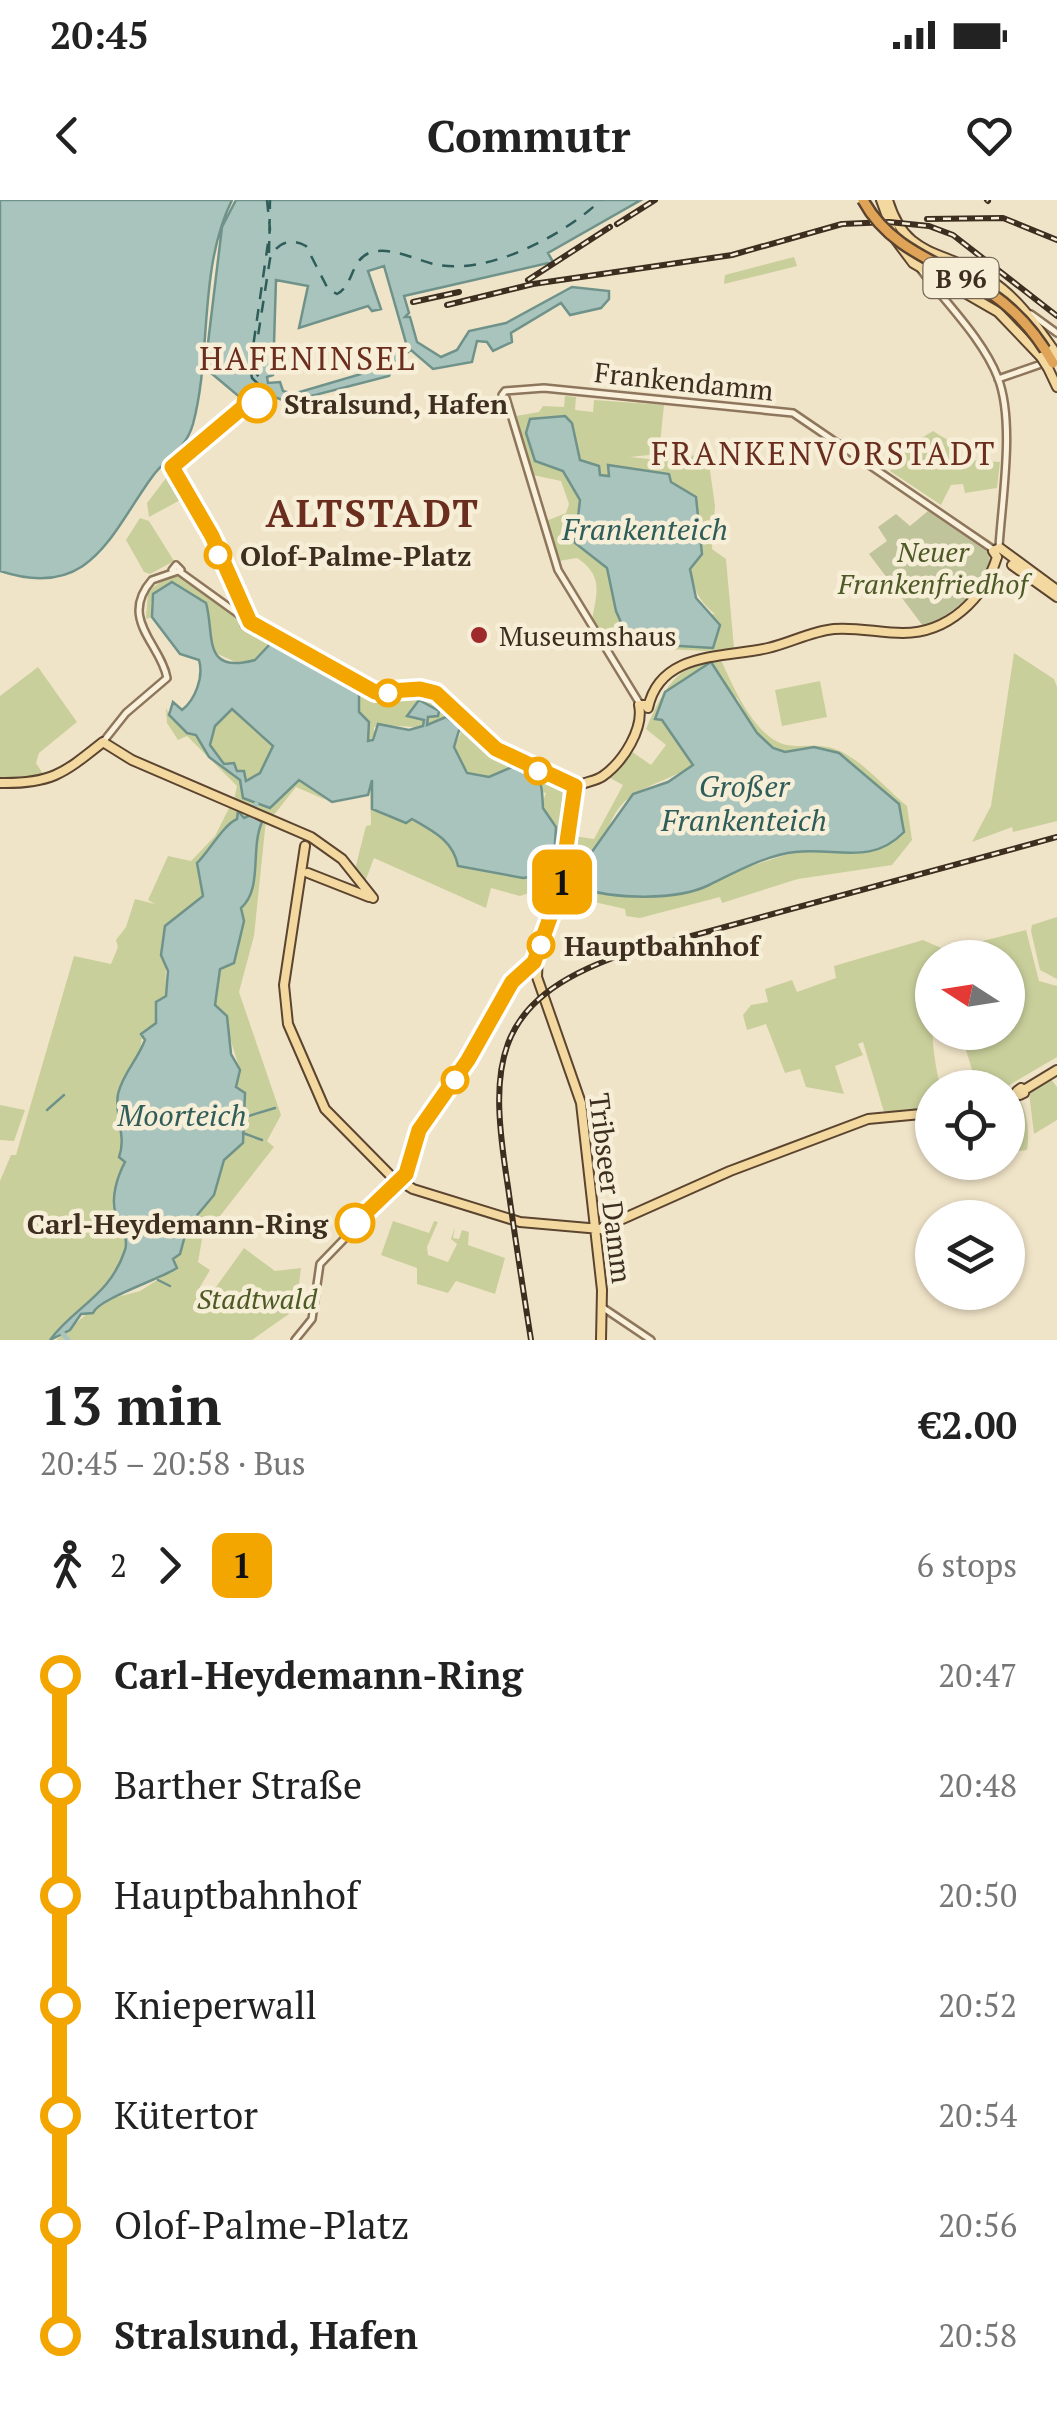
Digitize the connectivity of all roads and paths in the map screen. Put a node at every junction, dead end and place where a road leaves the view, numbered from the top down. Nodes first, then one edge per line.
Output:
1 (863, 200) edge
2 (885, 203) edge
3 (921, 270) junction
4 (1022, 307) junction
5 (1057, 333) edge
6 (1054, 359) edge
7 (998, 379) junction
8 (1057, 387) edge
9 (999, 553) junction
10 (1012, 564) junction
11 (991, 575) junction
12 (1057, 594) edge
13 (657, 689) junction
14 (643, 707) junction
15 (635, 734) junction
16 (102, 742) junction
17 (0, 783) edge
18 (575, 786) junction
19 (295, 830) junction
20 (306, 846) junction
21 (332, 851) junction
22 (303, 859) junction
23 (308, 873) junction
24 (355, 876) junction
25 (300, 880) junction
26 (350, 889) junction
27 (1057, 1070) edge
28 (1025, 1090) edge
29 (915, 1113) edge
30 (399, 1182) junction
31 (575, 1229) junction
32 (594, 1230) junction
33 (597, 1246) junction
34 (602, 1307) junction
35 (618, 1316) junction
36 (602, 1327) junction
37 (294, 1340) edge
38 (601, 1340) edge
39 (650, 1340) edge

1 - 6 highway, B 96, bridge
2 - 3 main road
2 - 4 main road
3 - 6 main road, bridge
3 - 7 street
4 - 5 street
4 - 6 main road
6 - 7 street
6 - 8 main road
7 - 9 street
9 - 10 main road
9 - 11 main road
9 - 12 main road
9 - 14 street, Frankendamm
10 - 11 main road
10 - 12 main road
11 - 13 main road
13 - 14 main road
13 - 15 main road
14 - 15 main road
15 - 18 main road
16 - 17 main road
16 - 18 street
16 - 19 main road
18 - 32 main road, Tribseer Damm
19 - 20 main road
19 - 21 main road
20 - 21 main road
20 - 22 main road
21 - 24 main road
22 - 23 main road
22 - 25 main road
23 - 25 main road
23 - 26 main road
24 - 26 main road
24 - 26 main road
25 - 30 main road
27 - 28 main road
29 - 32 main road
30 - 31 main road
30 - 37 street
31 - 32 main road
31 - 33 main road
32 - 33 main road, Tribseer Damm
33 - 34 main road, Tribseer Damm
34 - 35 street
34 - 36 main road, Tribseer Damm
35 - 36 street
35 - 39 street
36 - 38 main road, Tribseer Damm

